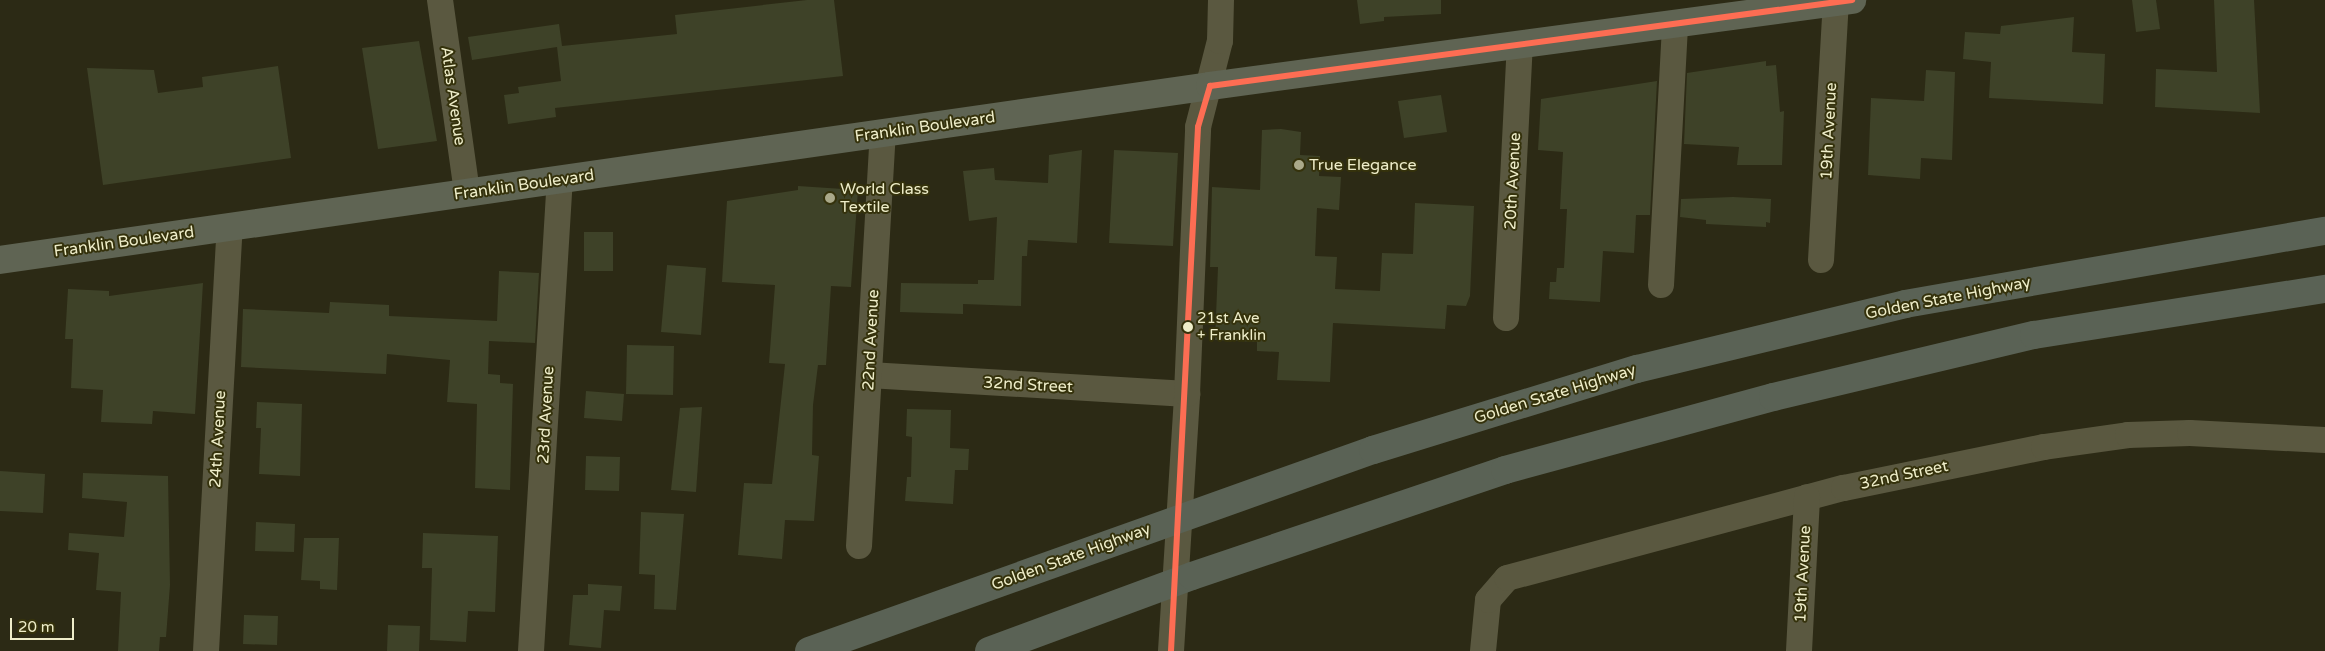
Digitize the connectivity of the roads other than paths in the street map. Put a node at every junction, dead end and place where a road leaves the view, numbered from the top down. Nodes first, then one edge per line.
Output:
1 (440, 0) edge
2 (1221, 0) edge
3 (1844, 1) edge
4 (1736, 8) edge
5 (1675, 24) junction
6 (1520, 44) junction
7 (1210, 86) junction
8 (883, 133) junction
9 (560, 180) junction
10 (467, 193) junction
11 (230, 227) junction
12 (2325, 231) edge
13 (0, 260) edge
14 (1821, 260) dead end
15 (1661, 286) dead end
16 (2325, 289) edge
17 (1506, 318) dead end
18 (869, 375) junction
19 (1187, 394) junction
20 (2325, 440) edge
21 (1807, 497) junction
22 (859, 546) dead end
23 (206, 651) edge
24 (531, 651) edge
25 (810, 651) edge
26 (989, 651) edge
27 (1171, 651) edge
28 (1483, 651) edge
29 (1799, 651) edge

1 - 10 street, Atlas Avenue
2 - 7 street
3 - 4 main road, Franklin Boulevard
3 - 14 street, 19th Avenue
4 - 5 main road, Franklin Boulevard
5 - 6 main road, Franklin Boulevard
5 - 15 street
6 - 7 main road, Franklin Boulevard
6 - 17 street, 20th Avenue
7 - 8 main road, Franklin Boulevard
7 - 19 street
8 - 9 main road, Franklin Boulevard
8 - 18 street, 22nd Avenue
9 - 10 main road, Franklin Boulevard
9 - 24 street, 23rd Avenue
10 - 11 main road, Franklin Boulevard
11 - 13 main road, Franklin Boulevard
11 - 23 street, 24th Avenue
12 - 25 highway, Golden State Highway
16 - 26 highway
18 - 19 street, 32nd Street
18 - 22 street, 22nd Avenue
19 - 27 street
20 - 21 street, 32nd Street
21 - 28 street, 32nd Street
21 - 29 street, 19th Avenue

